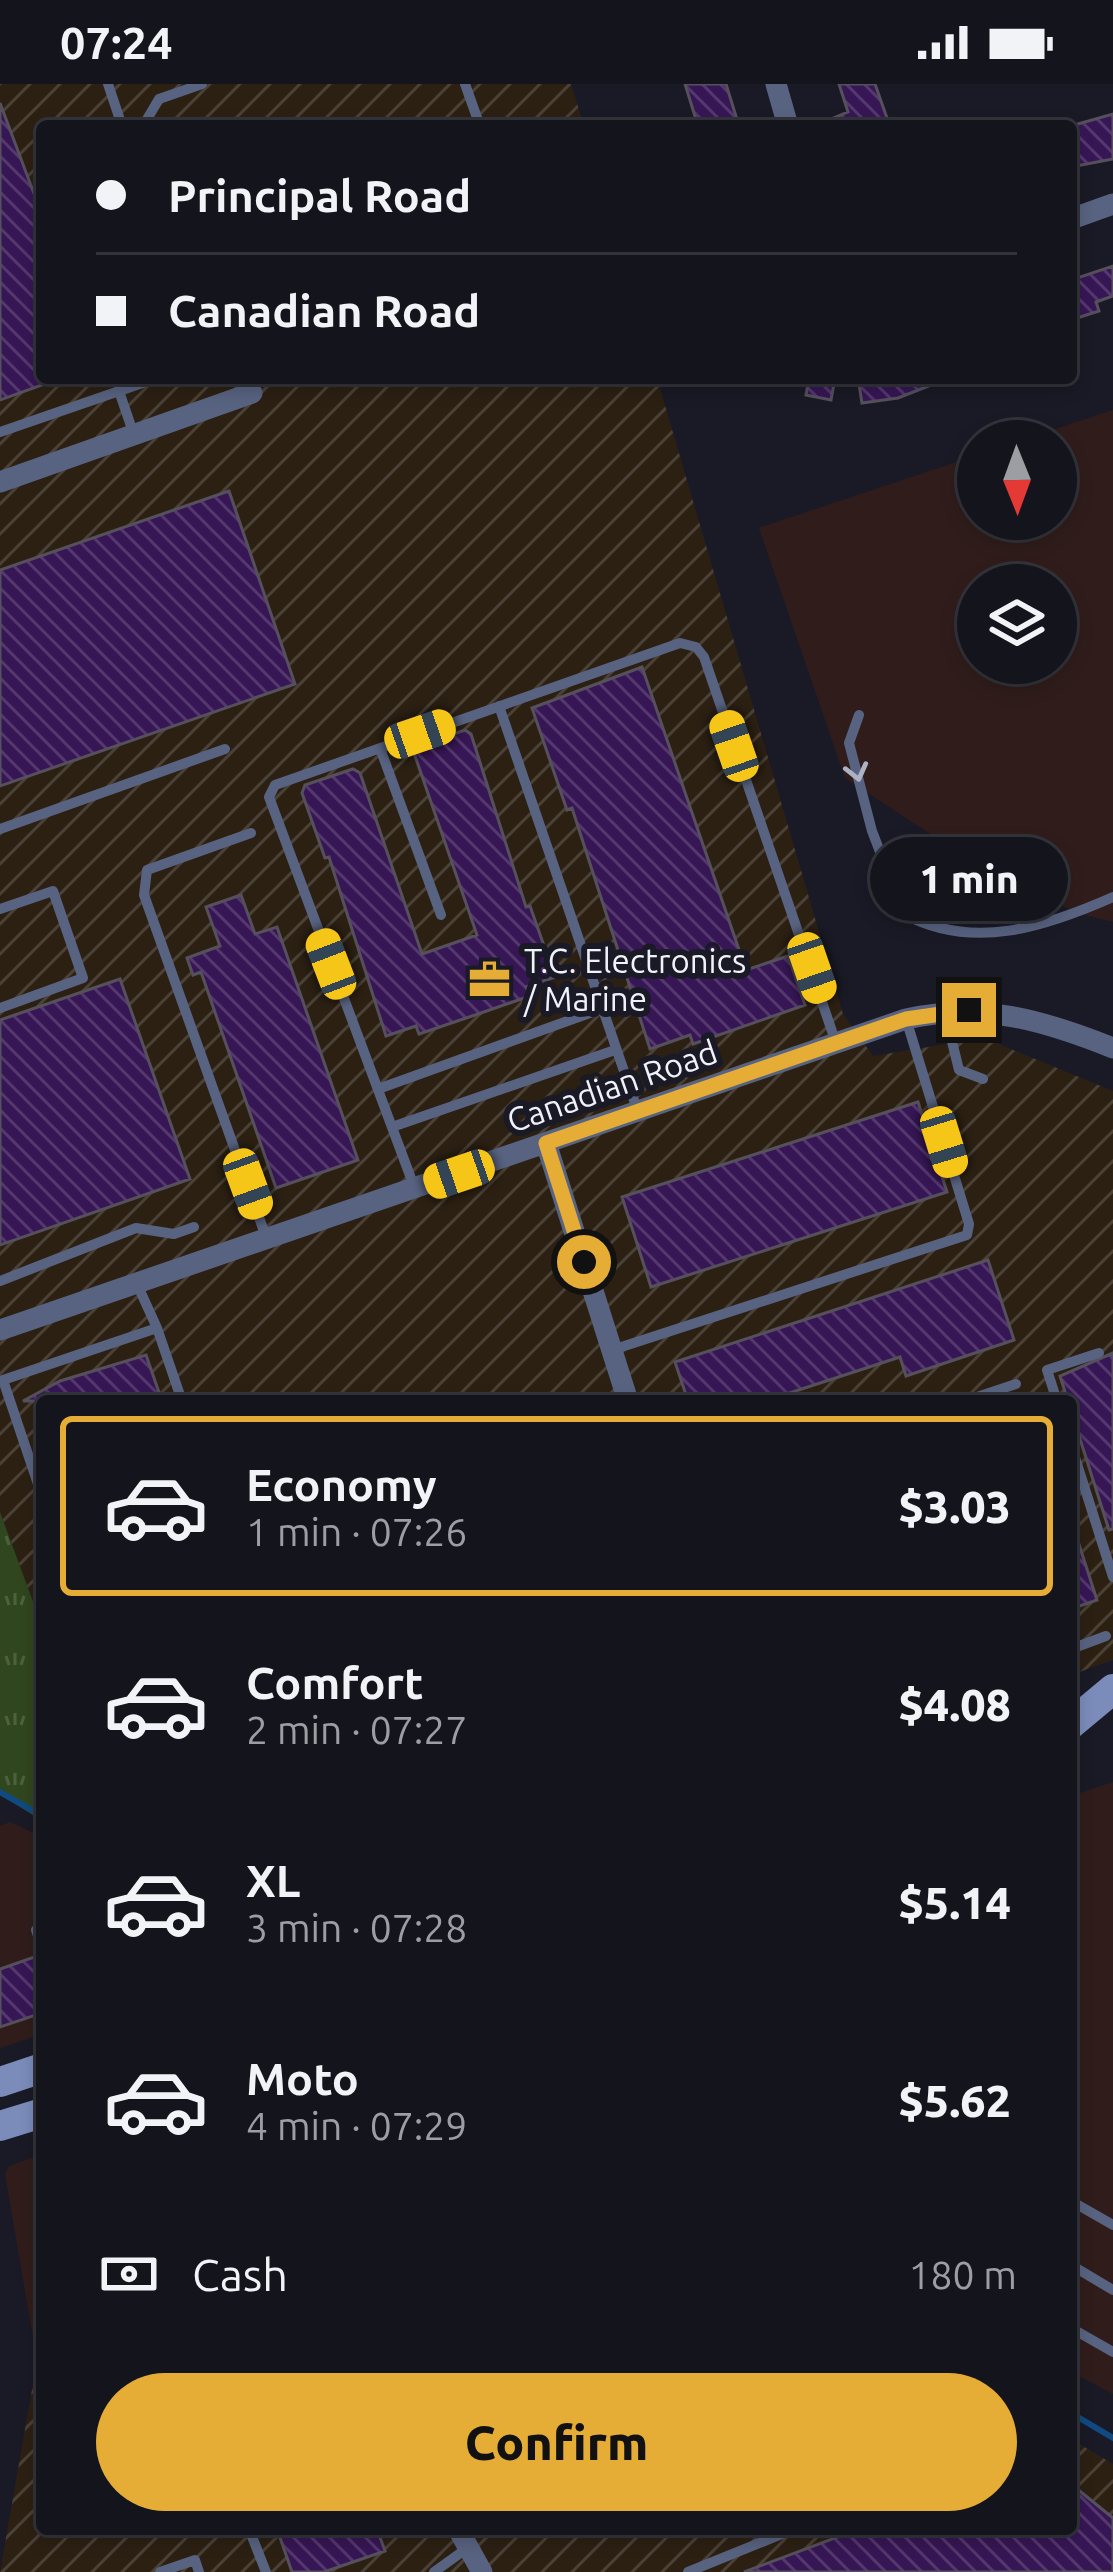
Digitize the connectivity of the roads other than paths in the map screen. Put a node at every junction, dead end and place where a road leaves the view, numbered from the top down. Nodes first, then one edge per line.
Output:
1 (108, 84) edge
2 (202, 84) edge
3 (465, 84) edge
4 (776, 84) edge
5 (120, 120) edge
6 (147, 120) edge
7 (478, 120) edge
8 (786, 120) edge
9 (1113, 204) edge
10 (1077, 217) edge
11 (139, 384) edge
12 (119, 391) junction
13 (253, 393) dead end
14 (0, 433) edge
15 (134, 435) junction
16 (0, 482) edge
17 (499, 706) junction
18 (859, 715) dead end
19 (380, 748) junction
20 (225, 749) dead end
21 (0, 830) edge
22 (251, 832) dead end
23 (1113, 897) edge
24 (0, 909) edge
25 (441, 915) dead end
26 (0, 1008) edge
27 (602, 1010) junction
28 (945, 1013) junction
29 (906, 1019) junction
30 (836, 1043) junction
31 (1113, 1048) edge
32 (615, 1050) junction
33 (982, 1079) dead end
34 (377, 1089) junction
35 (638, 1112) junction
36 (392, 1127) junction
37 (546, 1143) junction
38 (415, 1189) junction
39 (194, 1227) dead end
40 (268, 1240) junction
41 (0, 1281) edge
42 (137, 1284) junction
43 (157, 1328) junction
44 (0, 1330) edge
45 (612, 1350) junction
46 (1099, 1353) dead end
47 (2, 1380) edge
48 (1016, 1384) dead end
49 (180, 1395) edge
50 (626, 1395) edge
51 (983, 1395) edge
52 (1055, 1395) edge
53 (1077, 1463) edge
54 (36, 1479) edge
55 (1113, 1577) edge
56 (1106, 1636) dead end
57 (1077, 1647) edge
58 (1113, 1689) edge
59 (1077, 1721) edge
60 (1077, 1722) edge
61 (1113, 1727) edge
62 (36, 2070) edge
63 (0, 2082) edge
64 (36, 2115) edge
65 (0, 2126) edge
66 (1077, 2204) edge
67 (1113, 2225) edge
68 (1077, 2269) edge
69 (1113, 2290) edge
70 (1077, 2331) edge
71 (1113, 2352) edge
72 (251, 2535) edge
73 (779, 2535) edge
74 (462, 2539) edge
75 (160, 2572) edge
76 (199, 2572) edge
77 (266, 2572) edge
78 (434, 2572) edge
79 (482, 2572) edge
80 (688, 2572) edge

1 - 5 lane
2 - 6 lane
3 - 7 lane
4 - 8 street
9 - 10 street
11 - 12 lane
12 - 14 lane
12 - 15 lane
13 - 15 street
15 - 16 street
17 - 19 lane
17 - 27 lane
17 - 30 lane
18 -> 23 lane
19 - 25 lane
19 - 34 lane
20 - 21 lane
22 - 40 lane
24 - 26 lane
27 - 32 lane
27 - 34 lane
28 - 29 street, Canadian Road
28 - 31 street, Canadian Road
28 - 33 lane
29 - 30 street, Canadian Road
29 - 45 lane
30 - 35 street, Canadian Road
32 - 35 lane
32 - 36 lane
34 - 36 lane
35 - 37 street, Canadian Road
36 - 38 lane
37 - 38 street, Canadian Road
37 - 45 street
38 - 40 street, Canadian Road
39 - 41 lane
40 - 42 street, Canadian Road
42 - 43 lane
42 - 44 street, Canadian Road
43 - 47 lane
43 - 49 lane
45 - 50 street
46 - 52 lane
47 - 54 lane
48 - 51 lane
53 - 55 lane
56 - 57 lane
58 - 59 main road
60 - 61 main road
62 - 63 main road
64 - 65 main road
66 - 67 lane
68 - 69 lane
70 - 71 lane
72 - 77 lane
73 - 80 lane
74 - 78 lane
74 - 79 street
75 - 76 lane

